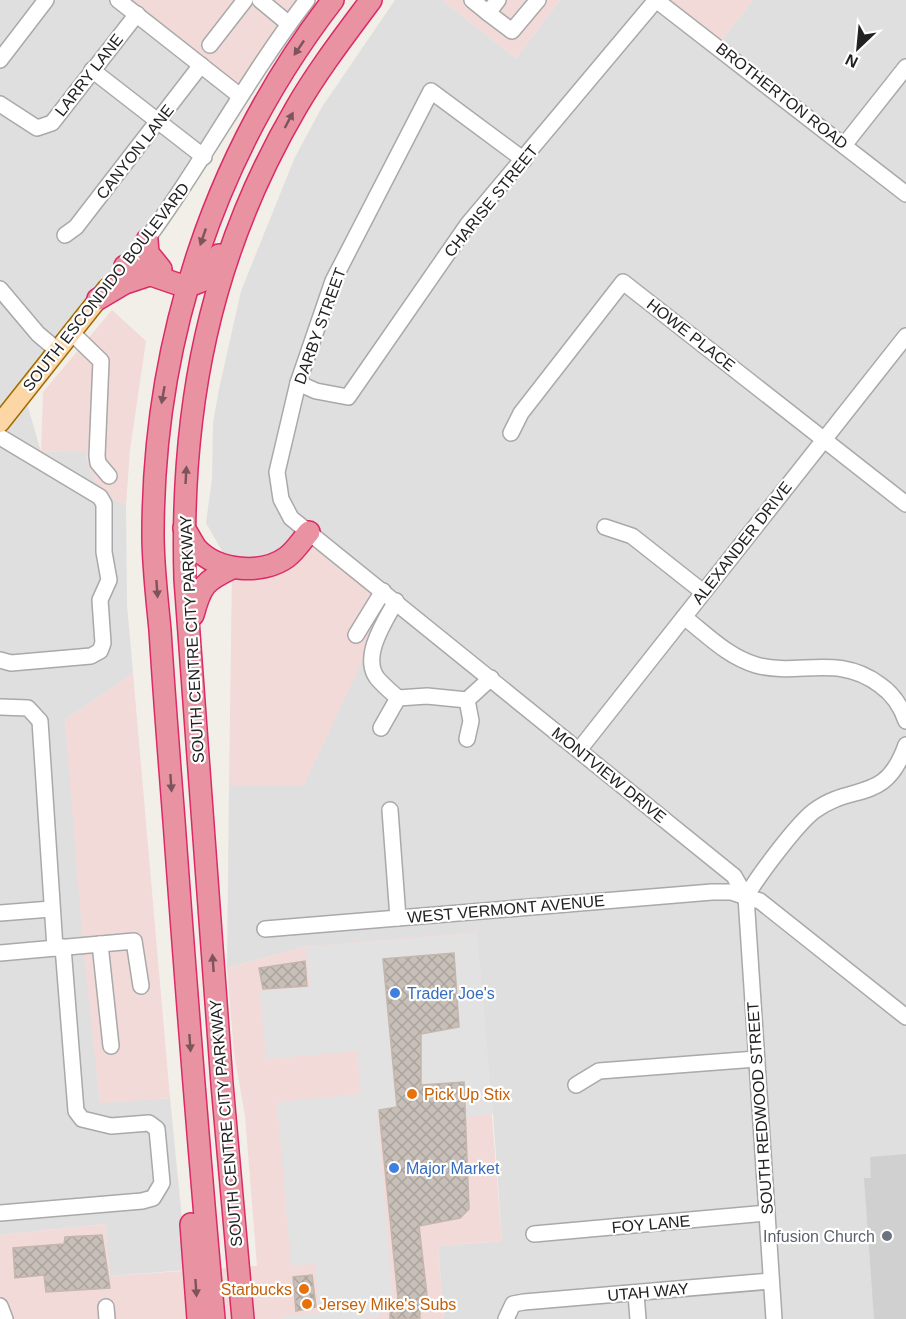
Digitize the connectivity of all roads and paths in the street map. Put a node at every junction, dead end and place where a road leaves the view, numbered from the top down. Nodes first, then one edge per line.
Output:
1 (46, 0) edge
2 (118, 0) edge
3 (245, 0) edge
4 (260, 0) edge
5 (308, 0) edge
6 (333, 0) edge
7 (371, 0) edge
8 (472, 0) edge
9 (498, 0) edge
10 (538, 0) edge
11 (656, 0) edge
12 (134, 7) edge
13 (488, 13) junction
14 (289, 24) junction
15 (210, 45) dead end
16 (0, 60) edge
17 (201, 65) junction
18 (906, 67) edge
19 (92, 70) junction
20 (243, 92) junction
21 (0, 104) edge
22 (158, 122) junction
23 (845, 144) junction
24 (204, 157) junction
25 (524, 160) junction
26 (262, 172) junction
27 (906, 194) edge
28 (65, 235) dead end
29 (147, 240) junction
30 (128, 263) junction
31 (155, 274) junction
32 (190, 284) junction
33 (0, 289) edge
34 (98, 299) junction
35 (72, 333) junction
36 (906, 336) edge
37 (173, 337) junction
38 (57, 350) junction
39 (199, 364) junction
40 (298, 383) junction
41 (0, 423) edge
42 (511, 433) dead end
43 (0, 437) edge
44 (824, 439) junction
45 (109, 476) dead end
46 (906, 504) edge
47 (184, 527) junction
48 (605, 527) dead end
49 (309, 532) junction
50 (232, 568) junction
51 (382, 591) junction
52 (703, 592) junction
53 (396, 601) junction
54 (684, 617) junction
55 (189, 633) junction
56 (356, 635) dead end
57 (0, 660) edge
58 (491, 678) junction
59 (398, 698) junction
60 (467, 700) junction
61 (0, 707) edge
62 (906, 721) edge
63 (381, 728) dead end
64 (467, 739) dead end
65 (906, 745) edge
66 (579, 750) junction
67 (390, 810) dead end
68 (746, 897) junction
69 (51, 909) junction
70 (0, 913) edge
71 (398, 918) junction
72 (265, 929) dead end
73 (100, 944) junction
74 (59, 948) junction
75 (0, 953) edge
76 (141, 987) dead end
77 (906, 1017) edge
78 (111, 1046) dead end
79 (756, 1059) junction
80 (576, 1086) dead end
81 (200, 1168) junction
82 (0, 1213) edge
83 (767, 1214) junction
84 (534, 1234) dead end
85 (771, 1281) junction
86 (636, 1294) junction
87 (0, 1306) edge
88 (5, 1319) edge
89 (198, 1319) edge
90 (214, 1319) edge
91 (243, 1319) edge
92 (506, 1319) edge
93 (638, 1319) edge
94 (774, 1319) edge

1 - 16 street
2 - 12 street
3 - 15 street
4 - 14 street
5 - 14 street, SOUTH ESCONDIDO BOULEVARD
6 -> 32 highway, SOUTH CENTRE CITY PARKWAY
26 -> 7 highway, SOUTH CENTRE CITY PARKWAY
8 - 13 street
9 - 13 street
10 - 13 street
11 - 23 street, BROTHERTON ROAD
11 - 25 street, CHARISE STREET
12 - 17 street
12 - 19 street, LARRY LANE
12 - 20 street
14 - 20 street, SOUTH ESCONDIDO BOULEVARD
17 - 20 street
17 - 22 street, CANYON LANE
18 - 23 street
19 - 21 street, LARRY LANE
19 - 22 street
20 - 24 street, SOUTH ESCONDIDO BOULEVARD
22 - 24 street
22 - 28 street, CANYON LANE
23 - 27 street, BROTHERTON ROAD
24 - 29 street, SOUTH ESCONDIDO BOULEVARD
25 - 40 street, CHARISE STREET
25 - 40 street, DARBY STREET
26 - 32 highway
26 - 39 highway, SOUTH CENTRE CITY PARKWAY
29 - 30 street, SOUTH ESCONDIDO BOULEVARD
29 - 31 highway
30 - 31 highway
30 - 34 main road, SOUTH ESCONDIDO BOULEVARD
31 - 32 highway
31 - 34 highway
31 - 37 highway
32 - 37 highway, SOUTH CENTRE CITY PARKWAY
32 - 39 highway
33 - 38 street
34 - 35 main road, SOUTH ESCONDIDO BOULEVARD
35 - 38 main road, SOUTH ESCONDIDO BOULEVARD
35 - 45 street
36 - 44 street, ALEXANDER DRIVE
37 -> 81 highway, SOUTH CENTRE CITY PARKWAY
38 - 41 main road, SOUTH ESCONDIDO BOULEVARD
47 -> 39 highway, SOUTH CENTRE CITY PARKWAY
40 - 49 street, DARBY STREET
42 - 44 street, HOWE PLACE
43 - 57 street
44 - 46 street, HOWE PLACE
44 - 52 street, ALEXANDER DRIVE
47 - 50 highway
47 - 55 highway, SOUTH CENTRE CITY PARKWAY
48 - 52 street
49 - 50 highway
49 - 51 street, MONTVIEW DRIVE
50 - 55 highway
51 - 53 street, MONTVIEW DRIVE
51 - 56 street
52 - 54 street, ALEXANDER DRIVE
53 - 58 street, MONTVIEW DRIVE
53 - 59 street
54 - 62 street
54 - 66 street, ALEXANDER DRIVE
91 -> 55 highway, SOUTH CENTRE CITY PARKWAY
58 - 60 street
58 - 66 street, MONTVIEW DRIVE
59 - 60 street
59 - 63 street
60 - 64 street
61 - 69 street
65 - 68 street
66 - 68 street, MONTVIEW DRIVE
67 - 71 street
68 - 71 street, WEST VERMONT AVENUE
68 - 77 street, MONTVIEW DRIVE
68 - 79 street, SOUTH REDWOOD STREET
69 - 70 street
69 - 74 street
71 - 72 street, WEST VERMONT AVENUE
73 - 74 street
73 - 76 street
73 - 78 street
74 - 75 street
74 - 82 street
79 - 80 street
79 - 83 street, SOUTH REDWOOD STREET
81 -> 89 highway
81 - 90 highway, SOUTH CENTRE CITY PARKWAY
83 - 84 street, FOY LANE
83 - 85 street, SOUTH REDWOOD STREET
85 - 86 street, UTAH WAY
85 - 94 street, SOUTH REDWOOD STREET
86 - 92 street, UTAH WAY
86 - 93 street
87 - 88 street

